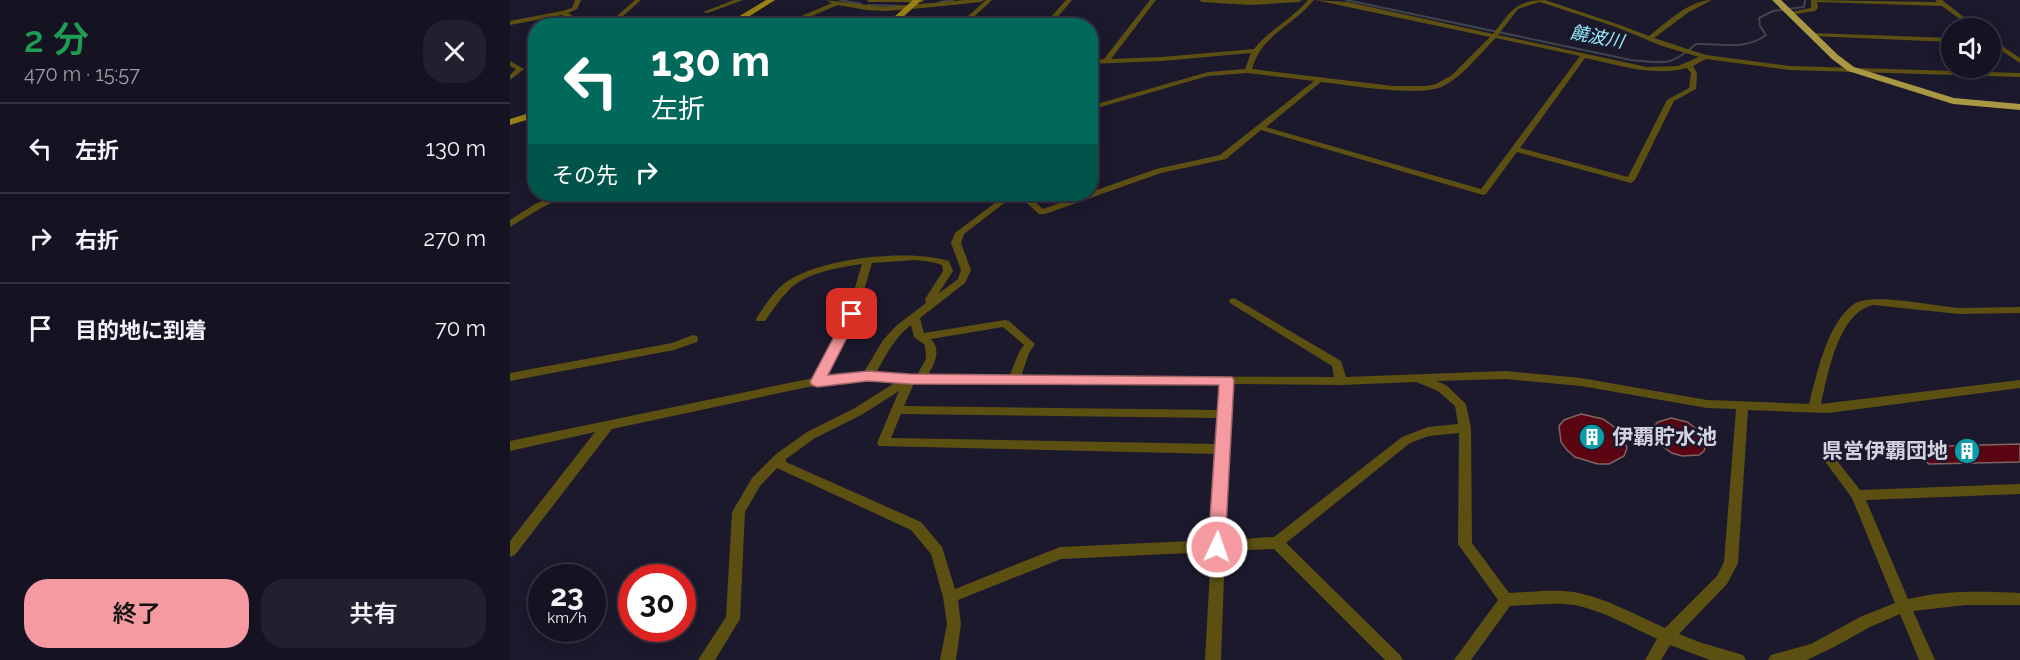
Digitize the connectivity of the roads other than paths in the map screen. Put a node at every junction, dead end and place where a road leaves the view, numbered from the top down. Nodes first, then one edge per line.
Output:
1 (578, 0) edge
2 (638, 0) edge
3 (740, 0) edge
4 (771, 0) edge
5 (778, 0) edge
6 (828, 0) edge
7 (869, 0) edge
8 (981, 0) edge
9 (989, 0) edge
10 (1069, 0) edge
11 (1153, 0) edge
12 (1202, 0) edge
13 (1299, 0) edge
14 (1311, 0) edge
15 (1318, 0) edge
16 (1539, 0) edge
17 (1709, 0) edge
18 (1776, 0) edge
19 (1814, 0) edge
20 (1940, 2) edge
21 (837, 3) junction
22 (916, 3) edge
23 (1787, 10) junction
24 (706, 12) dead end
25 (562, 13) junction
26 (533, 18) edge
27 (571, 18) edge
28 (619, 18) edge
29 (741, 18) edge
30 (748, 18) edge
31 (800, 18) edge
32 (898, 18) edge
33 (969, 18) edge
34 (1053, 18) edge
35 (1962, 18) edge
36 (528, 19) edge
37 (510, 22) edge
38 (1494, 35) junction
39 (1812, 35) junction
40 (1649, 39) junction
41 (1941, 40) edge
42 (2001, 47) edge
43 (1255, 51) junction
44 (1584, 55) junction
45 (1705, 57) junction
46 (1107, 60) junction
47 (1098, 61) edge
48 (2020, 61) edge
49 (511, 64) edge
50 (1690, 67) junction
51 (1853, 69) junction
52 (1248, 71) junction
53 (2020, 75) edge
54 (510, 78) edge
55 (1319, 80) junction
56 (1098, 106) edge
57 (2020, 107) edge
58 (528, 115) edge
59 (510, 120) edge
60 (1262, 128) junction
61 (1515, 149) junction
62 (1098, 192) edge
63 (550, 201) edge
64 (1003, 201) edge
65 (1029, 201) edge
66 (1073, 201) edge
67 (510, 224) edge
68 (868, 261) junction
69 (1234, 301) dead end
70 (932, 305) junction
71 (2020, 310) edge
72 (915, 317) junction
73 (761, 319) dead end
74 (924, 337) junction
75 (693, 339) dead end
76 (510, 376) edge
77 (868, 376) junction
78 (915, 379) junction
79 (1014, 379) junction
80 (1416, 379) junction
81 (1226, 380) junction
82 (1341, 381) junction
83 (817, 382) junction
84 (2020, 384) edge
85 (1742, 406) junction
86 (1814, 408) junction
87 (897, 410) junction
88 (1224, 414) junction
89 (608, 425) junction
90 (1465, 428) junction
91 (510, 446) edge
92 (1222, 449) junction
93 (1827, 456) dead end
94 (780, 457) junction
95 (2020, 489) edge
96 (1857, 495) junction
97 (1277, 543) junction
98 (1217, 547) junction
99 (510, 551) edge
100 (950, 597) junction
101 (2020, 599) edge
102 (1506, 600) junction
103 (1906, 608) junction
104 (1668, 635) junction
105 (706, 660) edge
106 (948, 660) edge
107 (1213, 660) edge
108 (1395, 660) edge
109 (1462, 660) edge
110 (1653, 660) edge
111 (1738, 660) edge
112 (1776, 660) edge
113 (1927, 660) edge

1 - 25 street
2 - 28 street
3 - 24 street
4 - 29 main road
5 - 30 main road
6 - 21 street
7 - 22 street
8 - 22 street
9 - 33 street
10 - 34 street
11 - 46 street
12 - 13 street
14 - 43 street
15 - 38 street
16 - 38 street
16 - 40 street
17 - 40 street
18 - 23 highway
19 - 20 street
19 - 23 street
20 - 35 street
21 - 22 street
21 - 31 street
22 - 32 main road
23 - 39 highway
25 - 26 street
25 - 27 street
36 - 37 street
38 - 44 street
38 - 55 street
39 - 41 street
39 - 51 highway
40 - 45 street
42 - 48 street
43 - 46 street
43 - 52 street
44 - 50 street
44 - 61 street
45 - 50 street
45 - 51 street
46 - 47 street
49 - 54 street
50 - 61 street
51 - 53 street
51 - 57 highway
52 - 55 street
52 - 56 street
55 - 60 street
58 - 59 main road
60 - 61 street
60 - 62 street
63 - 67 street
64 - 70 street
65 - 66 street
68 - 70 street
68 - 73 street
68 - 83 street
69 - 82 street
70 - 72 street
71 - 86 street
72 - 74 street
72 - 77 street
74 - 78 street
74 - 79 street
75 - 76 street
77 - 78 street
77 - 83 street
78 - 79 street
78 - 87 street
78 - 94 street
79 - 81 street
80 - 82 street
80 - 85 street
80 - 90 street
81 - 82 street
81 - 88 street
83 - 89 street
84 - 86 street
85 - 86 street
85 - 104 street
87 - 88 street
87 - 92 street
88 - 92 street
89 - 91 street
89 - 99 street
90 - 97 street
90 - 102 street
92 - 98 street
93 - 96 street
94 - 100 street
94 - 105 street
95 - 96 street
96 - 103 street
97 - 98 street
97 - 108 street
98 - 100 street
98 - 107 street
100 - 106 street
101 - 103 street
102 - 104 street
102 - 109 street
103 - 112 street
103 - 113 street
104 - 110 street
104 - 111 street

